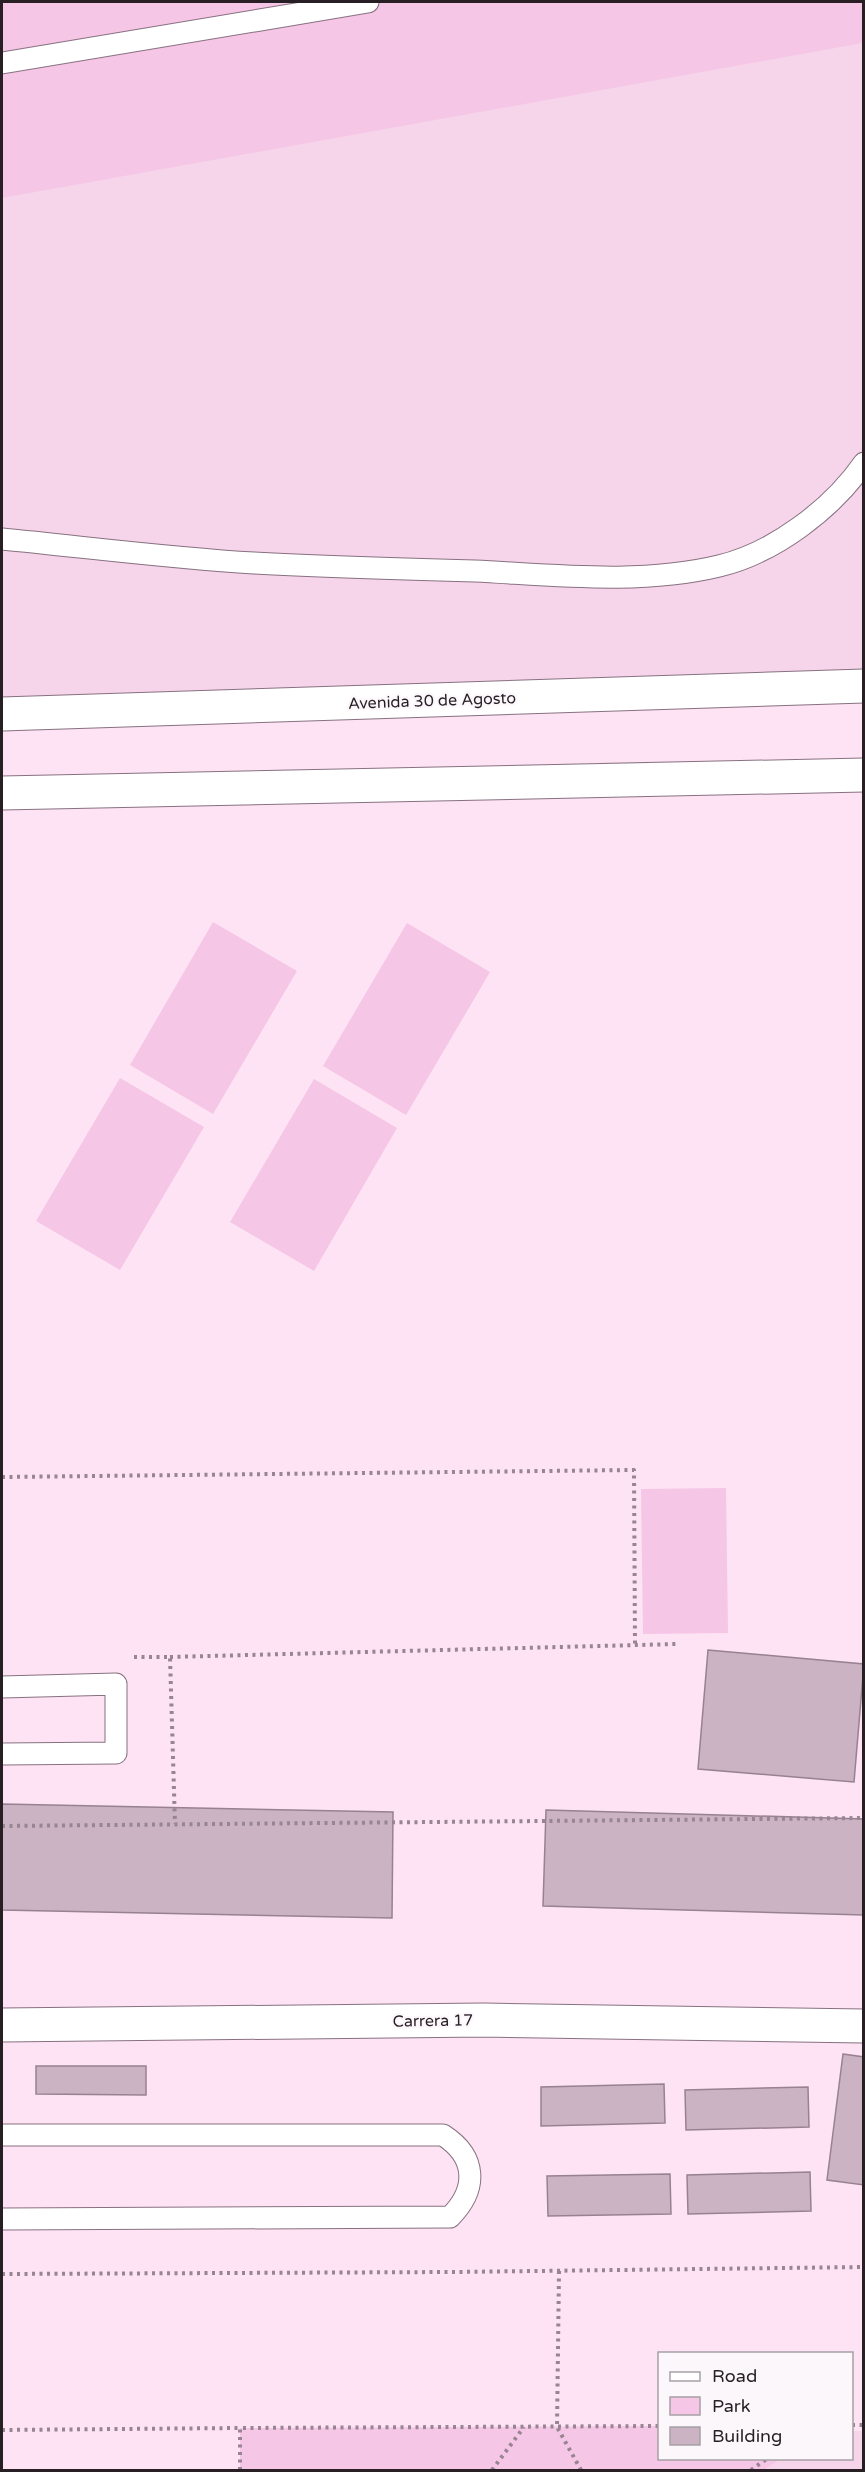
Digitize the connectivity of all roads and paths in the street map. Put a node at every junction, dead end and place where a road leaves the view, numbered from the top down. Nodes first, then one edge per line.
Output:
1 (368, 2) edge
2 (2, 63) edge
3 (864, 464) edge
4 (2, 539) edge
5 (864, 686) edge
6 (2, 714) edge
7 (859, 777) edge
8 (2, 793) edge
9 (2, 1477) edge
10 (677, 1644) dead end
11 (635, 1645) junction
12 (170, 1657) dead end
13 (2, 1687) edge
14 (2, 1754) edge
15 (864, 1818) edge
16 (2, 1826) edge
17 (2, 2025) edge
18 (864, 2026) edge
19 (2, 2135) edge
20 (2, 2219) edge
21 (864, 2267) edge
22 (559, 2271) junction
23 (2, 2274) edge
24 (658, 2426) edge
25 (525, 2427) junction
26 (557, 2427) junction
27 (240, 2428) junction
28 (2, 2430) edge
29 (765, 2460) edge
30 (240, 2470) edge
31 (492, 2470) edge
32 (581, 2470) edge
33 (751, 2470) edge

1 - 2 lane
3 - 4 lane
5 - 6 main road, Avenida 30 de Agosto
7 - 8 main road
9 - 11 path
10 - 11 path
11 - 12 path
13 - 14 lane
15 - 16 path
17 - 18 main road, Carrera 17
19 - 20 lane
21 - 22 path
22 - 23 path
22 - 26 path
24 - 26 path
25 - 26 path
25 - 27 path
25 - 31 path
26 - 32 path
27 - 28 path
27 - 30 path
29 - 33 path

